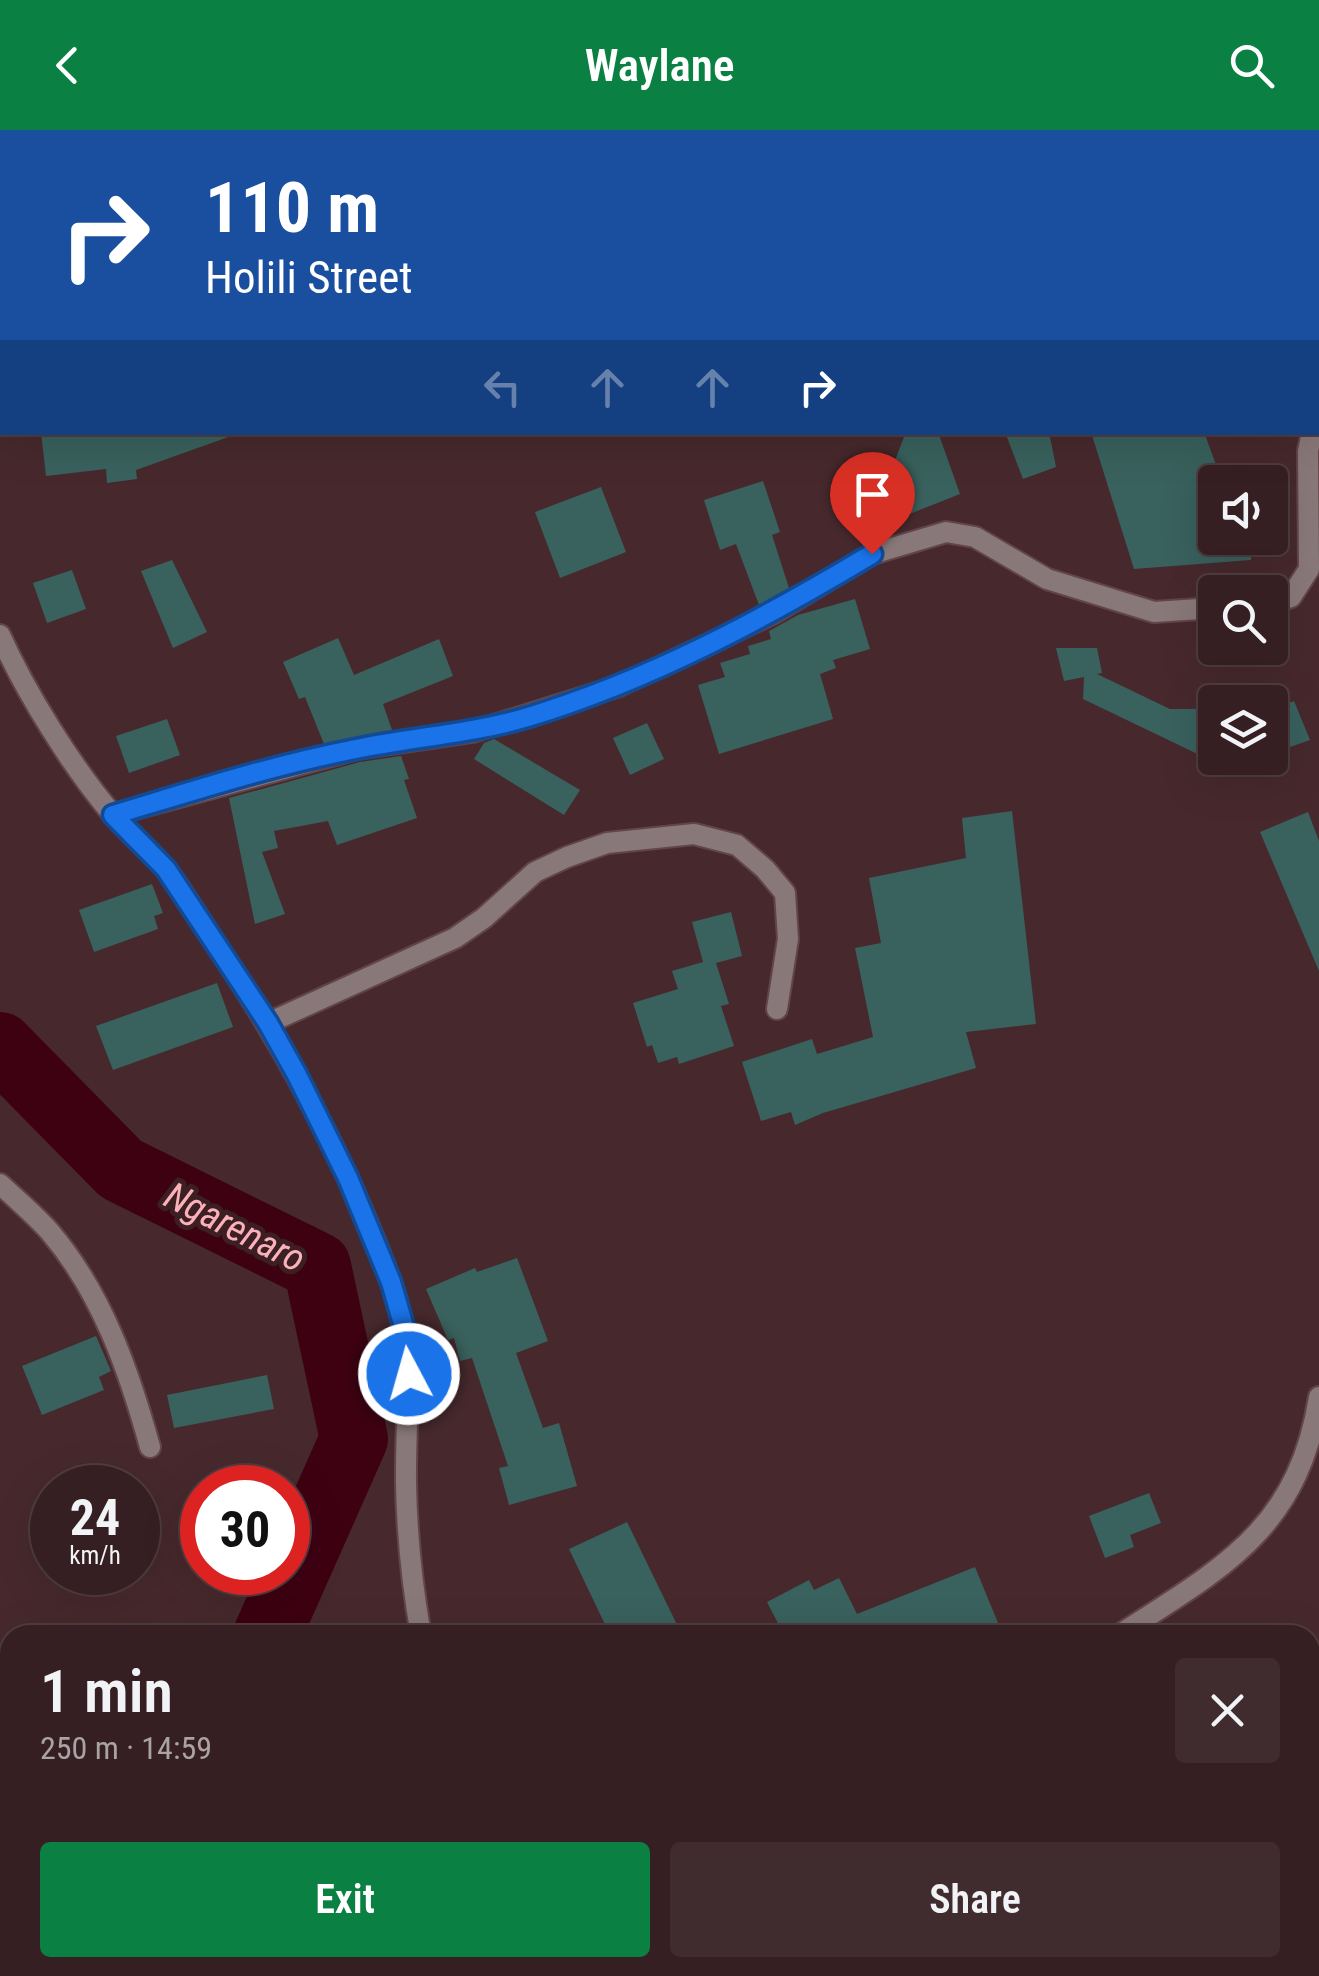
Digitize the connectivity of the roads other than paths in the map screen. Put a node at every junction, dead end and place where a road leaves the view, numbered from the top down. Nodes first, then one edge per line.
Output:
1 (1311, 435) edge
2 (1288, 598) edge
3 (1198, 609) edge
4 (0, 635) edge
5 (113, 815) junction
6 (777, 1009) dead end
7 (268, 1023) junction
8 (0, 1184) edge
9 (1319, 1397) edge
10 (150, 1447) dead end
11 (420, 1625) edge
12 (1135, 1625) edge

1 - 2 street
3 - 5 street
4 - 5 street
5 - 7 street
6 - 7 street
7 - 11 street
8 - 10 street
9 - 12 street

